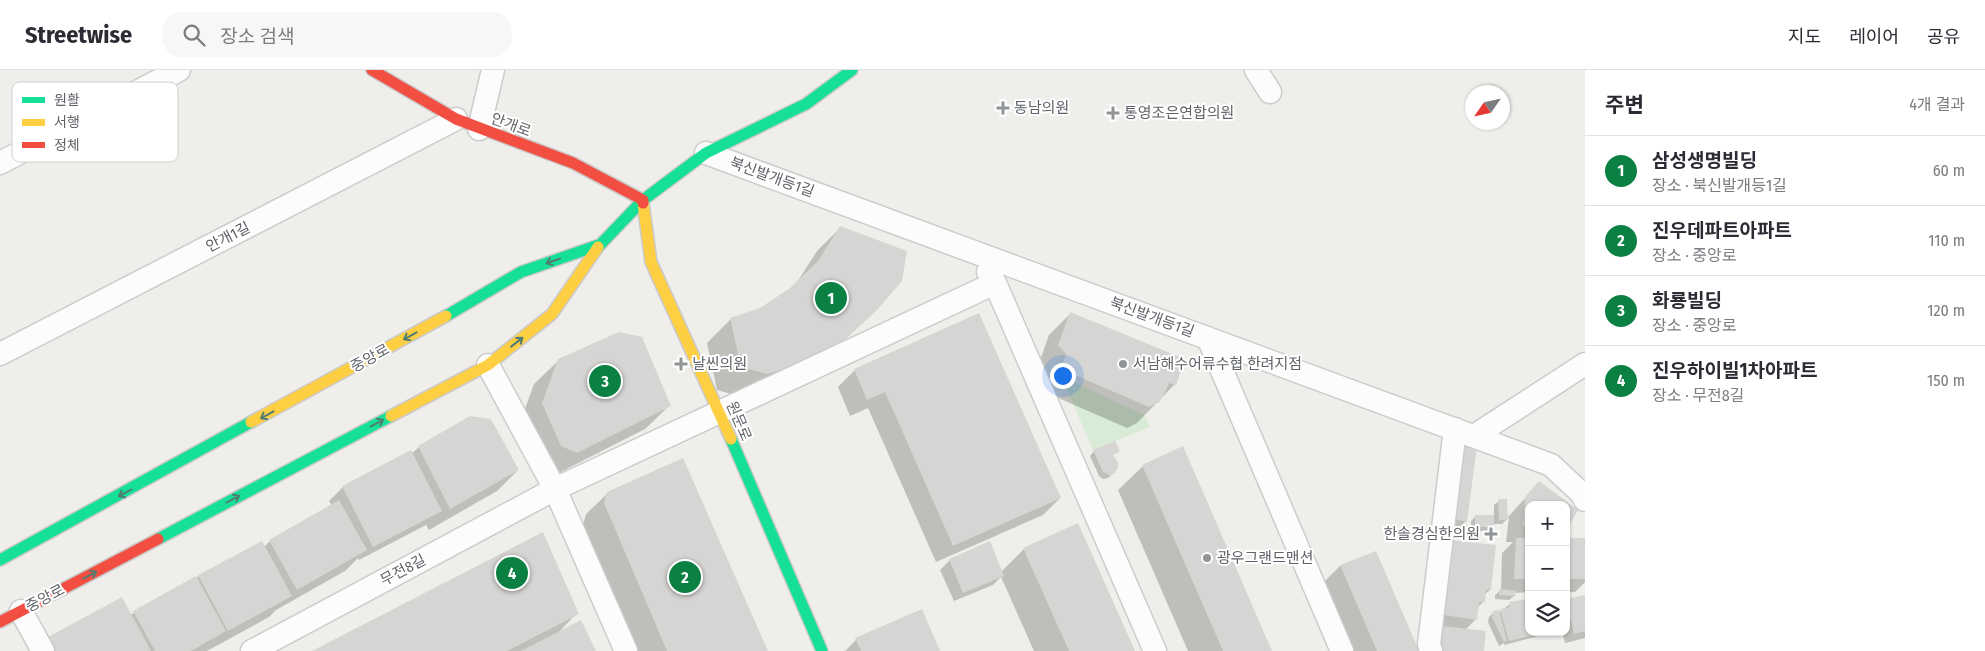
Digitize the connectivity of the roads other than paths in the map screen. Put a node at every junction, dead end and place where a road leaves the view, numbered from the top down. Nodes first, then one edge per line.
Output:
1 (179, 70) edge
2 (372, 70) edge
3 (493, 70) edge
4 (852, 70) edge
5 (1256, 70) edge
6 (156, 82) edge
7 (1270, 92) dead end
8 (456, 119) junction
9 (479, 129) junction
10 (706, 153) junction
11 (12, 157) edge
12 (0, 163) edge
13 (643, 200) junction
14 (599, 245) junction
15 (976, 252) junction
16 (995, 283) junction
17 (1208, 338) junction
18 (0, 354) edge
19 (1585, 364) edge
20 (488, 365) junction
21 (719, 412) junction
22 (1465, 433) junction
23 (555, 489) junction
24 (1585, 500) edge
25 (0, 560) edge
26 (21, 611) junction
27 (0, 622) edge
28 (43, 651) edge
29 (252, 651) edge
30 (626, 651) edge
31 (822, 651) edge
32 (1155, 651) edge
33 (1342, 651) edge
34 (1431, 651) edge

1 - 6 street
2 - 8 street, 안개로
3 - 9 street
4 - 10 street
5 - 7 street
8 - 9 street, 안개로
8 - 18 street, 안개1길
9 - 13 street, 안개로
10 - 13 street
10 - 15 street, 북신발개등1길
11 - 12 street
13 - 14 street
13 - 21 street, 원문로
20 -> 14 street, 중앙로
14 -> 25 street, 중앙로
15 - 16 street
15 - 17 street, 북신발개등1길
16 - 21 street
16 - 32 street
17 - 22 street, 북신발개등1길
17 - 33 street
19 - 22 street
20 - 23 street
26 -> 20 street, 중앙로
21 - 23 street
21 - 31 street, 원문로
22 - 24 street, 북신발개등1길
22 - 34 street
23 - 29 street, 무전8길
23 - 30 street
26 - 27 street, 중앙로
26 - 28 street

